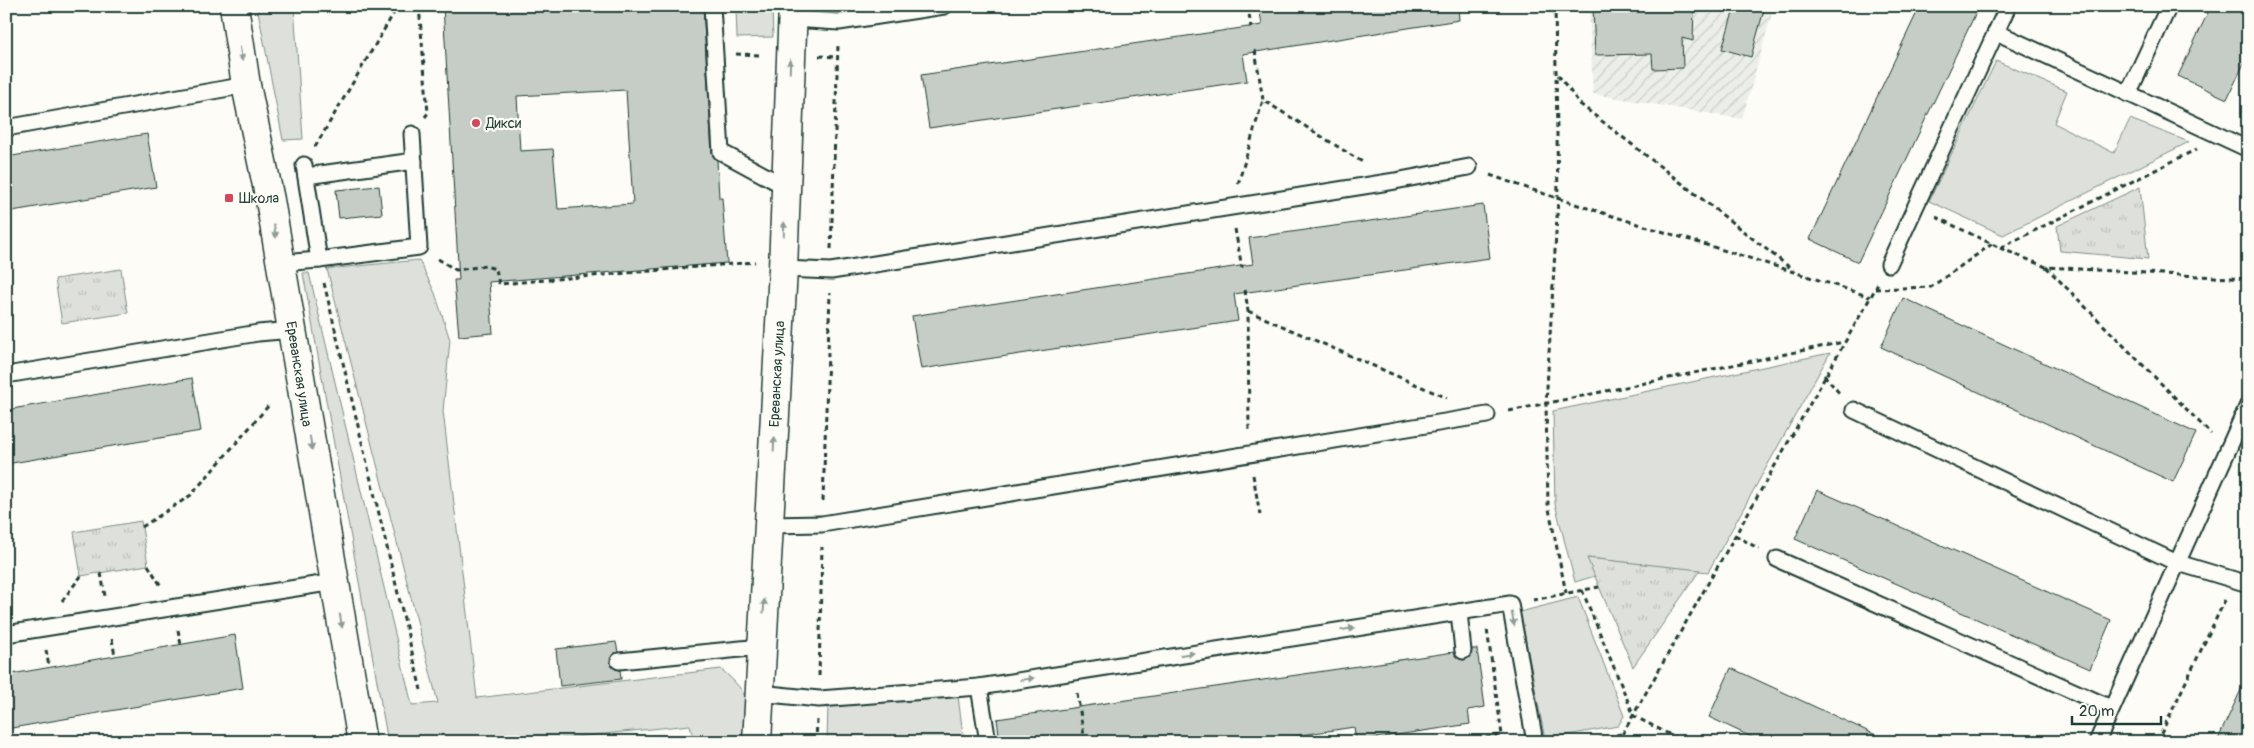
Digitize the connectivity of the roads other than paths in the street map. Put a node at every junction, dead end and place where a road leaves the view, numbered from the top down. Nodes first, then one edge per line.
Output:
1 (234, 6) edge
2 (712, 6) edge
3 (944, 6) edge
4 (2008, 6) edge
5 (2168, 6) edge
6 (793, 12) edge
7 (1996, 32) junction
8 (246, 85) junction
9 (2128, 94) junction
10 (6, 128) edge
11 (412, 134) road end
12 (2248, 149) edge
13 (414, 161) junction
14 (1469, 167) road end
15 (786, 187) junction
16 (319, 260) junction
17 (281, 263) junction
18 (783, 264) junction
19 (1889, 264) road end
20 (292, 330) junction
21 (6, 376) edge
22 (2248, 405) edge
23 (1854, 410) dead end
24 (1487, 415) road end
25 (770, 525) junction
26 (1777, 559) dead end
27 (2175, 562) junction
28 (334, 582) junction
29 (2241, 582) edge
30 (1459, 612) junction
31 (6, 634) edge
32 (761, 647) junction
33 (1463, 651) dead end
34 (619, 661) dead end
35 (978, 687) junction
36 (759, 693) junction
37 (2112, 708) junction
38 (362, 742) edge
39 (757, 742) edge
40 (988, 742) edge
41 (1535, 742) edge
42 (2096, 742) edge

1 -> 8 street, Ереванская улица
2 - 15 lane
3 - 6 lane
4 - 7 lane
5 - 9 lane
15 -> 6 street, Ереванская улица
7 - 9 lane
7 - 19 lane
8 - 10 lane
8 -> 17 street, Ереванская улица
9 - 12 lane
11 - 13 lane
13 - 16 lane
13 - 16 lane
14 - 18 lane
18 -> 15 street, Ереванская улица
16 - 17 lane
17 - 20 street, Ереванская улица
25 -> 18 street, Ереванская улица
20 - 21 lane
20 -> 28 street, Ереванская улица
22 - 27 lane
23 - 27 lane
24 - 25 lane
32 -> 25 street, Ереванская улица
26 - 37 lane
27 - 29 lane
27 - 37 lane
28 - 31 lane
28 -> 38 street, Ереванская улица
30 - 33 lane
35 -> 30 lane
30 -> 41 lane
32 - 34 lane
32 - 36 street, Ереванская улица
35 - 36 lane
35 - 40 lane
36 - 39 street, Ереванская улица
37 - 42 lane

